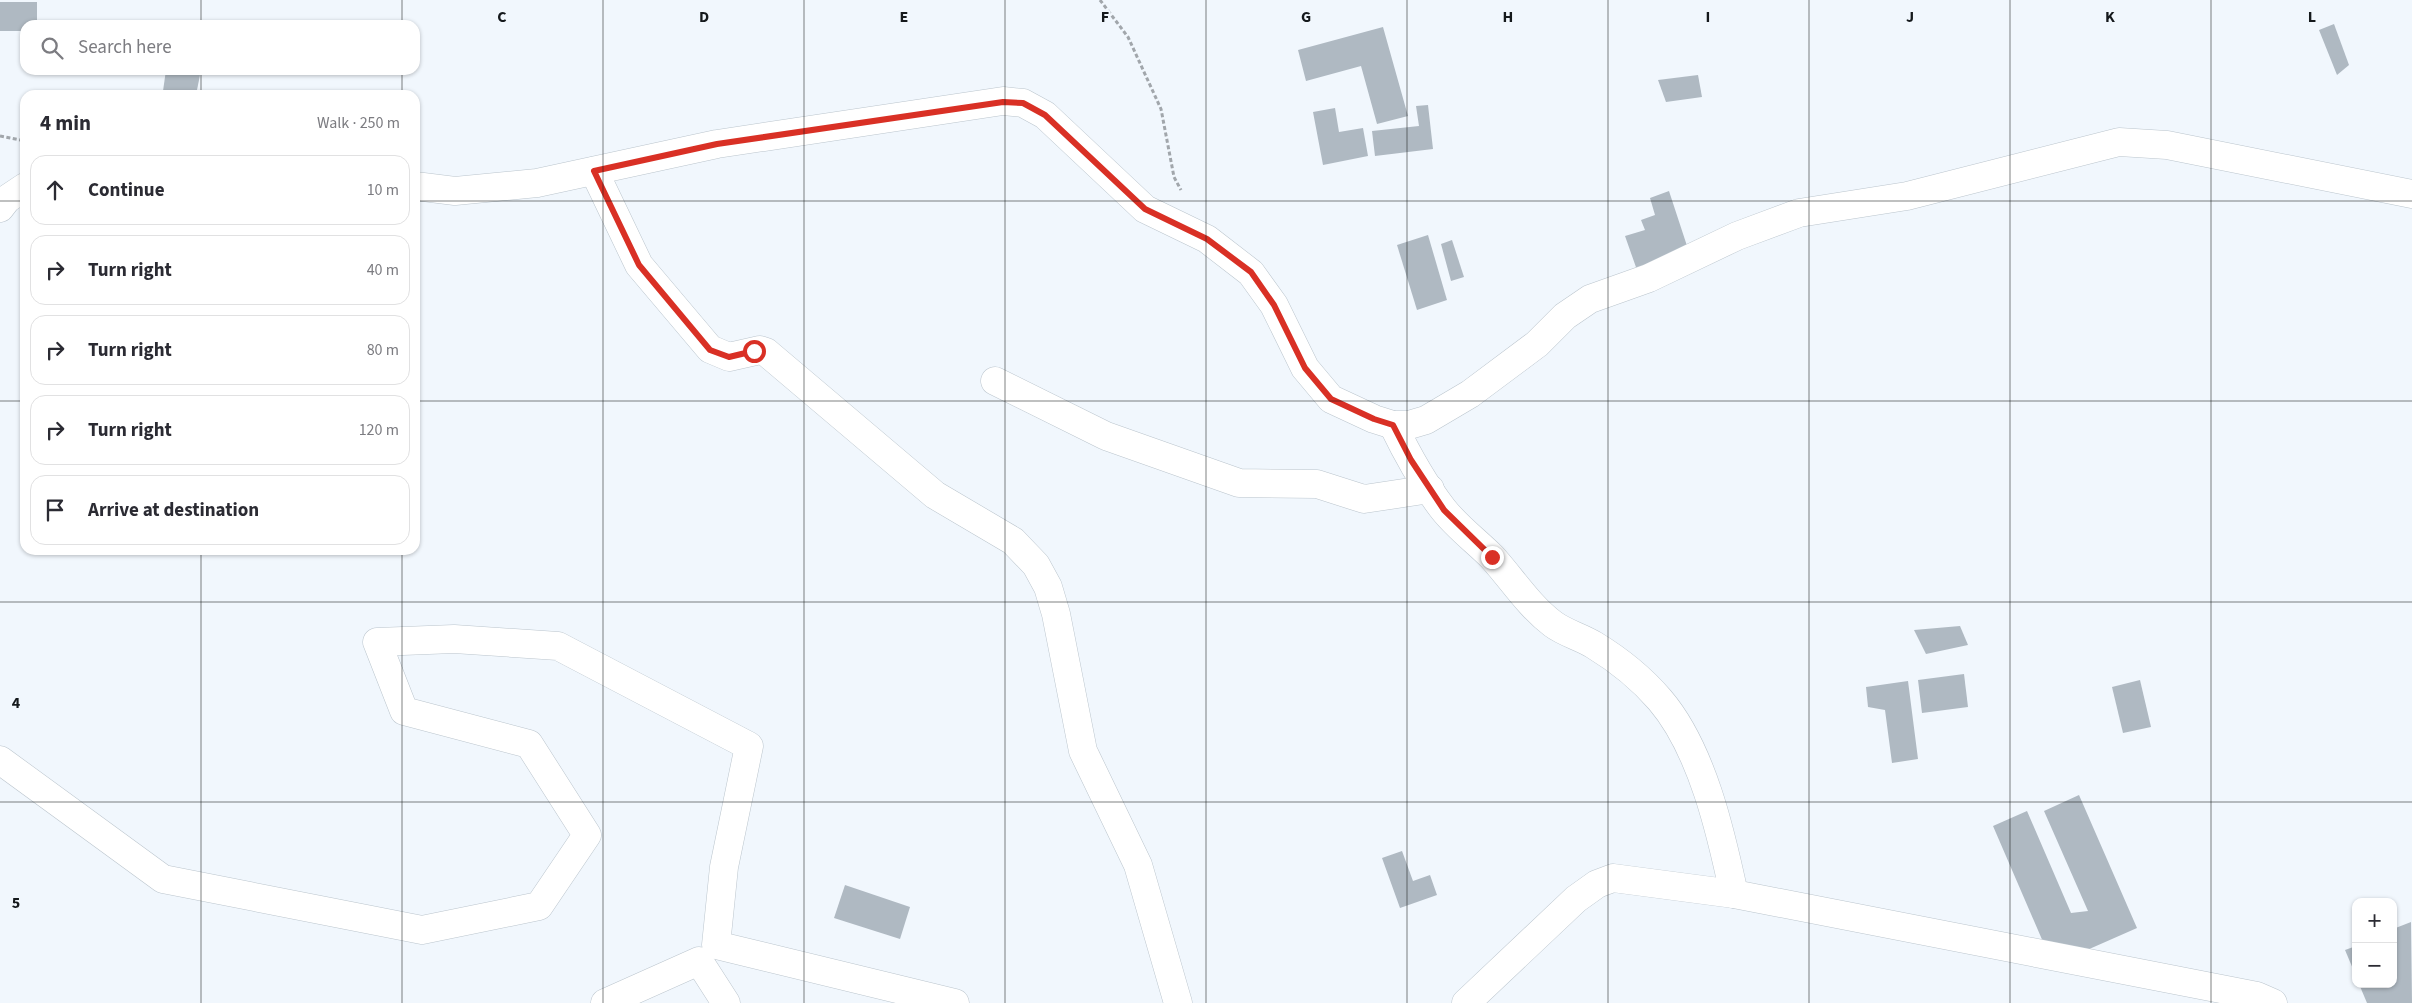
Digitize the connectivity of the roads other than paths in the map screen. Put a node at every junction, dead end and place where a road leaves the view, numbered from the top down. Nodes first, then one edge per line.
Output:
1 (594, 171) junction
2 (420, 187) edge
3 (20, 190) edge
4 (2412, 194) edge
5 (0, 208) edge
6 (995, 382) dead end
7 (1393, 425) junction
8 (1430, 489) junction
9 (0, 760) edge
10 (1734, 894) junction
11 (605, 1003) edge
12 (726, 1003) edge
13 (955, 1003) edge
14 (1178, 1003) edge
15 (1466, 1003) edge
16 (2273, 1003) edge

1 - 2 street
1 - 7 street
1 - 14 street
3 - 5 street
4 - 7 street
6 - 8 street
7 - 8 street
8 - 10 street
9 - 13 street
10 - 15 street
10 - 16 street
11 - 12 street

